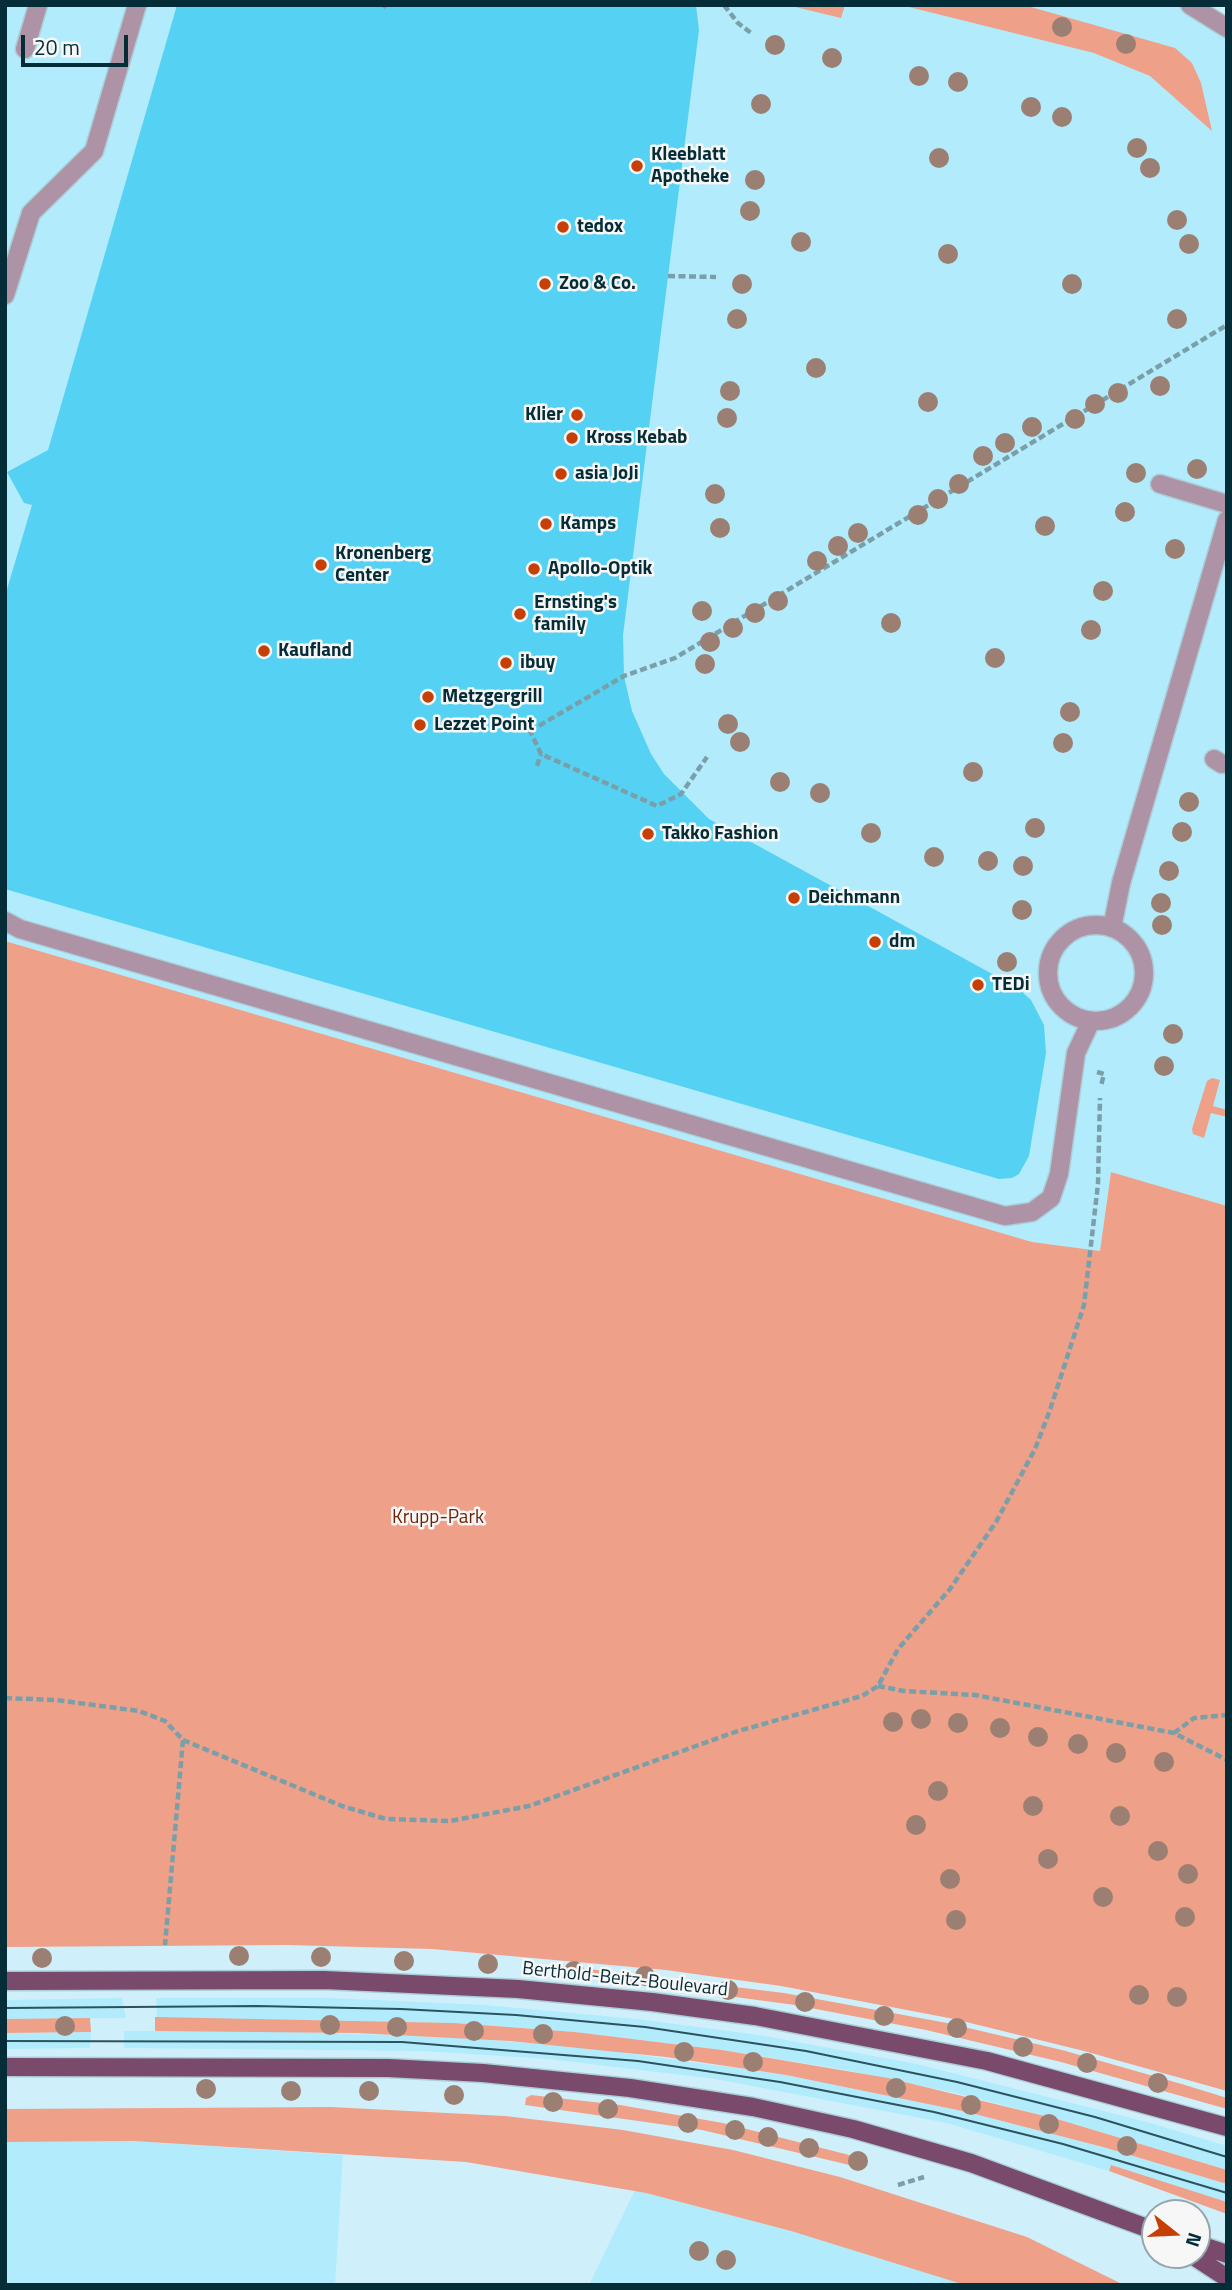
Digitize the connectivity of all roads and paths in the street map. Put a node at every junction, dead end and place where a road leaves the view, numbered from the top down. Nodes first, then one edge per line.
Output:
1 (38, 5) edge
2 (137, 5) edge
3 (1190, 5) edge
4 (726, 6) edge
5 (1227, 27) edge
6 (751, 33) dead end
7 (25, 49) dead end
8 (668, 276) dead end
9 (716, 277) dead end
10 (5, 295) edge
11 (1227, 324) edge
12 (1160, 484) dead end
13 (1227, 504) edge
14 (1227, 520) edge
15 (518, 727) dead end
16 (530, 730) junction
17 (541, 754) junction
18 (707, 757) dead end
19 (537, 766) dead end
20 (5, 921) edge
21 (1112, 928) junction
22 (1091, 1021) junction
23 (1091, 1251) dead end
24 (878, 1686) junction
25 (5, 1698) edge
26 (1227, 1716) edge
27 (1174, 1733) junction
28 (183, 1740) junction
29 (1227, 1760) edge
30 (165, 1945) dead end
31 (5, 1981) edge
32 (5, 2067) edge
33 (1227, 2127) edge
34 (1141, 2226) edge
35 (1211, 2267) edge
36 (1227, 2278) edge

1 - 7 street
2 - 10 street
3 - 5 street
4 - 6 path
8 - 9 path
11 - 16 path
12 - 13 street
14 - 21 street
15 - 16 path
16 - 17 path
17 - 18 path
17 - 19 path
20 - 22 street
21 - 22 street
21 - 22 street
23 - 24 path
24 - 27 path
24 - 28 path
25 - 28 path
26 - 27 path
27 - 29 path
28 - 30 path
31 - 33 main road, Berthold-Beitz-Boulevard
32 - 34 main road
35 - 36 main road

